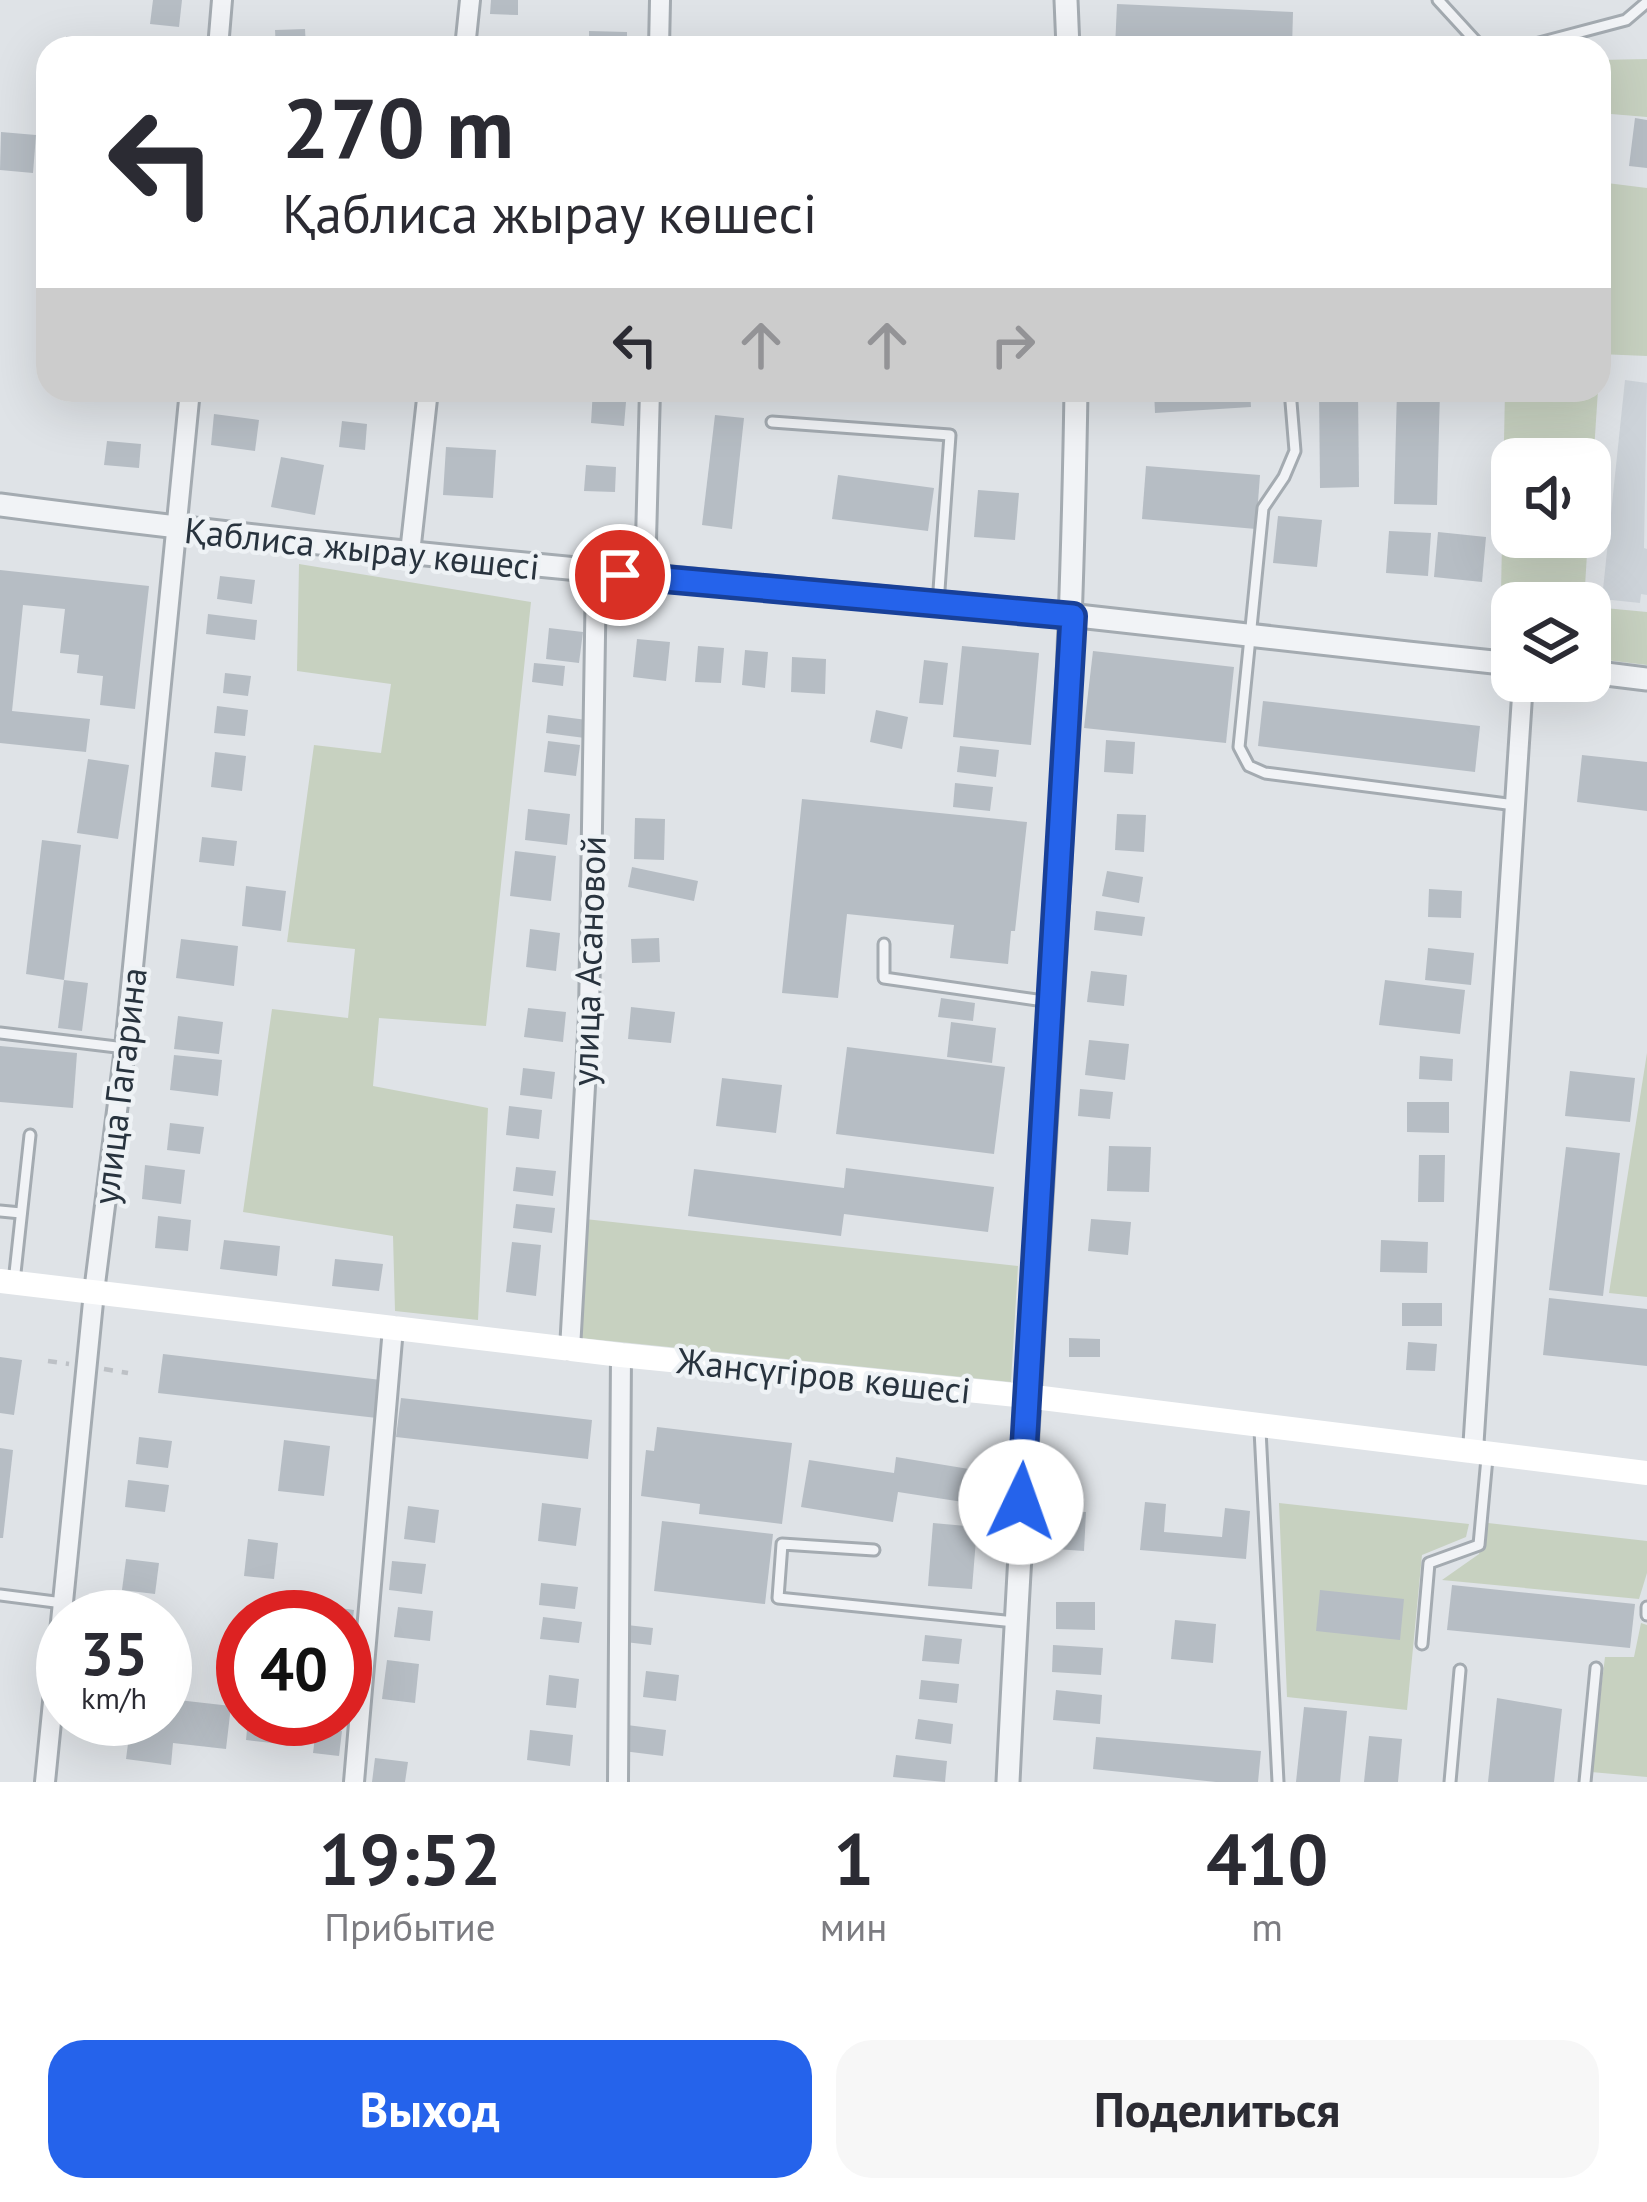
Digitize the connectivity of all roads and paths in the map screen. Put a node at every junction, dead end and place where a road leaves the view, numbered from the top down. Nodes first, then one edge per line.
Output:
1 (222, 0) edge
2 (470, 0) edge
3 (660, 0) edge
4 (1066, 0) edge
5 (1438, 0) edge
6 (1647, 2) edge
7 (219, 36) edge
8 (466, 36) edge
9 (659, 36) edge
10 (1068, 36) edge
11 (1472, 36) edge
12 (1565, 36) edge
13 (189, 402) edge
14 (427, 402) edge
15 (650, 402) edge
16 (1076, 402) edge
17 (1291, 402) edge
18 (772, 422) dead end
19 (0, 505) edge
20 (178, 529) junction
21 (410, 553) junction
22 (596, 573) junction
23 (645, 578) junction
24 (938, 604) junction
25 (1073, 616) junction
26 (1252, 637) junction
27 (1491, 662) edge
28 (1611, 675) edge
29 (1647, 679) edge
30 (1522, 702) edge
31 (1515, 805) junction
32 (884, 944) dead end
33 (1051, 1002) junction
34 (0, 1033) edge
35 (125, 1048) junction
36 (30, 1135) dead end
37 (0, 1211) edge
38 (21, 1213) junction
39 (7, 1282) edge
40 (94, 1292) junction
41 (393, 1328) junction
42 (570, 1349) junction
43 (621, 1355) junction
44 (1026, 1396) junction
45 (1259, 1424) junction
46 (1480, 1452) junction
47 (1647, 1473) edge
48 (874, 1550) dead end
49 (64, 1590) edge
50 (0, 1595) edge
51 (36, 1600) edge
52 (1015, 1622) junction
53 (1423, 1644) dead end
54 (1596, 1668) dead end
55 (1460, 1670) dead end
56 (49, 1746) edge
57 (46, 1782) edge
58 (354, 1782) edge
59 (618, 1782) edge
60 (1008, 1782) edge
61 (1279, 1782) edge
62 (1450, 1782) edge
63 (1585, 1782) edge

1 - 7 street
2 - 8 street
3 - 9 street
4 - 10 street
5 - 11 lane
6 - 12 lane
13 - 20 street, улица Гагарина
14 - 21 street
15 - 23 street
16 - 25 street
17 - 26 lane
18 - 24 lane
19 - 20 street, Қаблиса жырау көшесі
20 - 21 street, Қаблиса жырау көшесі
20 - 35 street, улица Гагарина
21 - 22 street, Қаблиса жырау көшесі
22 - 23 street, Қаблиса жырау көшесі
22 - 42 street, улица Асановой
23 - 24 street, Қаблиса жырау көшесі
24 - 25 street, Қаблиса жырау көшесі
25 - 26 street, Қаблиса жырау көшесі
25 - 33 street
26 - 27 street, Қаблиса жырау көшесі
26 - 31 lane
28 - 29 street
30 - 31 street
31 - 46 street
32 - 33 lane
33 - 44 street
34 - 35 lane
35 - 40 street, улица Гагарина
36 - 38 lane
37 - 38 lane
38 - 39 lane
39 - 40 main road, Жансүгіров көшесі
40 - 41 main road, Жансүгіров көшесі
40 - 49 street, улица Гагарина
41 - 42 main road, Жансүгіров көшесі
41 - 58 street
42 - 43 main road, Жансүгіров көшесі
43 - 44 main road, Жансүгіров көшесі
43 - 59 street
44 - 45 main road, Жансүгіров көшесі
44 - 52 street
45 - 46 main road, Жансүгіров көшесі
45 - 61 lane
46 - 47 main road, Жансүгіров көшесі
46 - 53 lane
48 - 52 lane
50 - 51 lane
52 - 60 street
54 - 63 lane
55 - 62 lane
56 - 57 street, улица Гагарина

